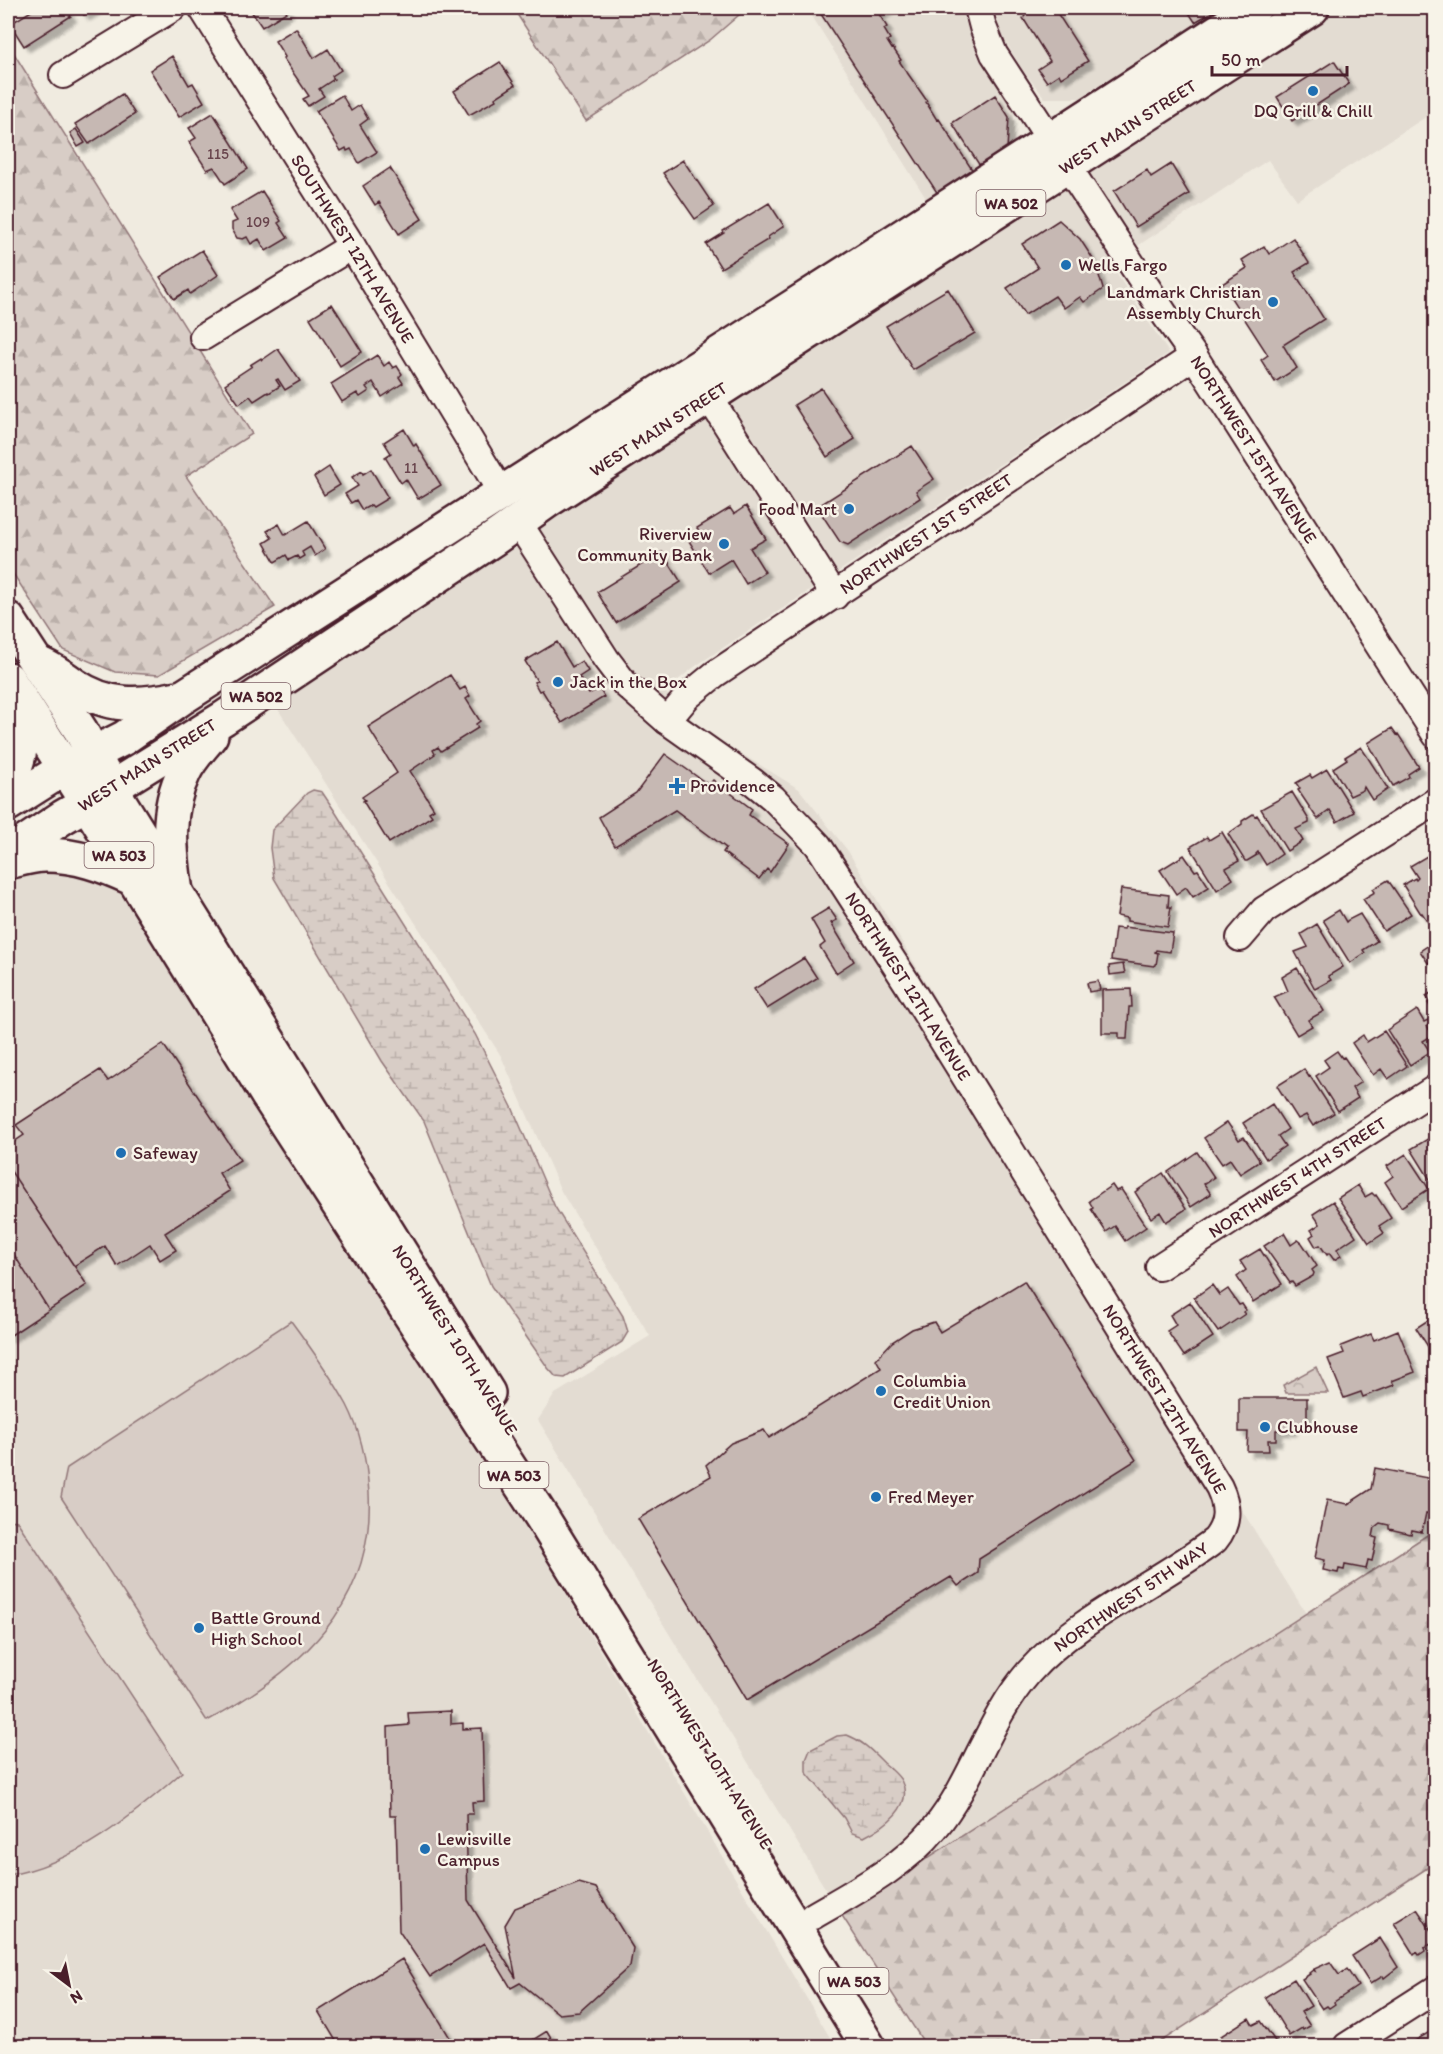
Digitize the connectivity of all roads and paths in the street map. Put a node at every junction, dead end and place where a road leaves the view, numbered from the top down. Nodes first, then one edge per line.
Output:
1 (173, 8) edge
2 (202, 8) edge
3 (978, 8) edge
4 (1254, 8) edge
5 (1312, 8) edge
6 (63, 75) dead end
7 (1060, 153) junction
8 (352, 246) junction
9 (203, 337) dead end
10 (1194, 356) junction
11 (710, 397) junction
12 (501, 492) junction
13 (518, 522) junction
14 (835, 596) junction
15 (8, 619) edge
16 (19, 677) edge
17 (183, 697) junction
18 (224, 718) junction
19 (667, 721) junction
20 (1436, 735) edge
21 (79, 761) junction
22 (8, 785) edge
23 (99, 795) junction
24 (1436, 801) edge
25 (8, 804) edge
26 (8, 854) edge
27 (8, 862) edge
28 (132, 878) junction
29 (176, 892) junction
30 (1240, 938) dead end
31 (1436, 1088) edge
32 (1159, 1268) dead end
33 (1227, 1508) joint
34 (813, 1916) junction
35 (1436, 1989) edge
36 (868, 2046) edge
37 (894, 2046) edge
38 (1347, 2046) edge

1 - 6 street
2 - 8 street, SOUTHWEST 12TH AVENUE
3 - 7 street, NORTHWEST 15TH AVENUE
4 - 7 main road, WEST MAIN STREET / WA 502
5 - 7 main road, WEST MAIN STREET / WA 502
7 - 10 street, NORTHWEST 15TH AVENUE
7 - 11 main road, WEST MAIN STREET / WA 502
7 - 12 main road, WEST MAIN STREET / WA 502
8 - 9 street
8 - 12 street, SOUTHWEST 12TH AVENUE
10 - 14 street, NORTHWEST 1ST STREET
10 - 20 street, NORTHWEST 15TH AVENUE
11 - 13 main road, WEST MAIN STREET / WA 502
11 - 14 street
12 - 17 main road, WEST MAIN STREET / WA 502
13 - 18 main road, WEST MAIN STREET / WA 502
13 - 19 street, NORTHWEST 12TH AVENUE
14 - 19 street, NORTHWEST 1ST STREET
15 - 16 main road, WA 503
16 - 17 main road
16 - 21 main road, WA 503
16 - 22 main road
17 - 21 main road, WEST MAIN STREET / WA 502
18 - 23 main road, WEST MAIN STREET / WA 502
18 - 29 main road
19 - 33 street, NORTHWEST 12TH AVENUE
21 - 23 main road, WA 503
21 - 25 main road, WEST MAIN STREET
23 - 26 main road, WEST MAIN STREET
23 - 28 main road, NORTHWEST 10TH AVENUE / WA 503
23 - 29 main road, NORTHWEST 10TH AVENUE / WA 503
24 - 30 street
27 - 28 main road
28 - 36 main road, NORTHWEST 10TH AVENUE / WA 503
29 - 34 main road, NORTHWEST 10TH AVENUE / WA 503
31 - 32 street, NORTHWEST 4TH STREET
33 - 34 street, NORTHWEST 5TH WAY
34 - 37 main road, NORTHWEST 10TH AVENUE / WA 503
35 - 38 street

